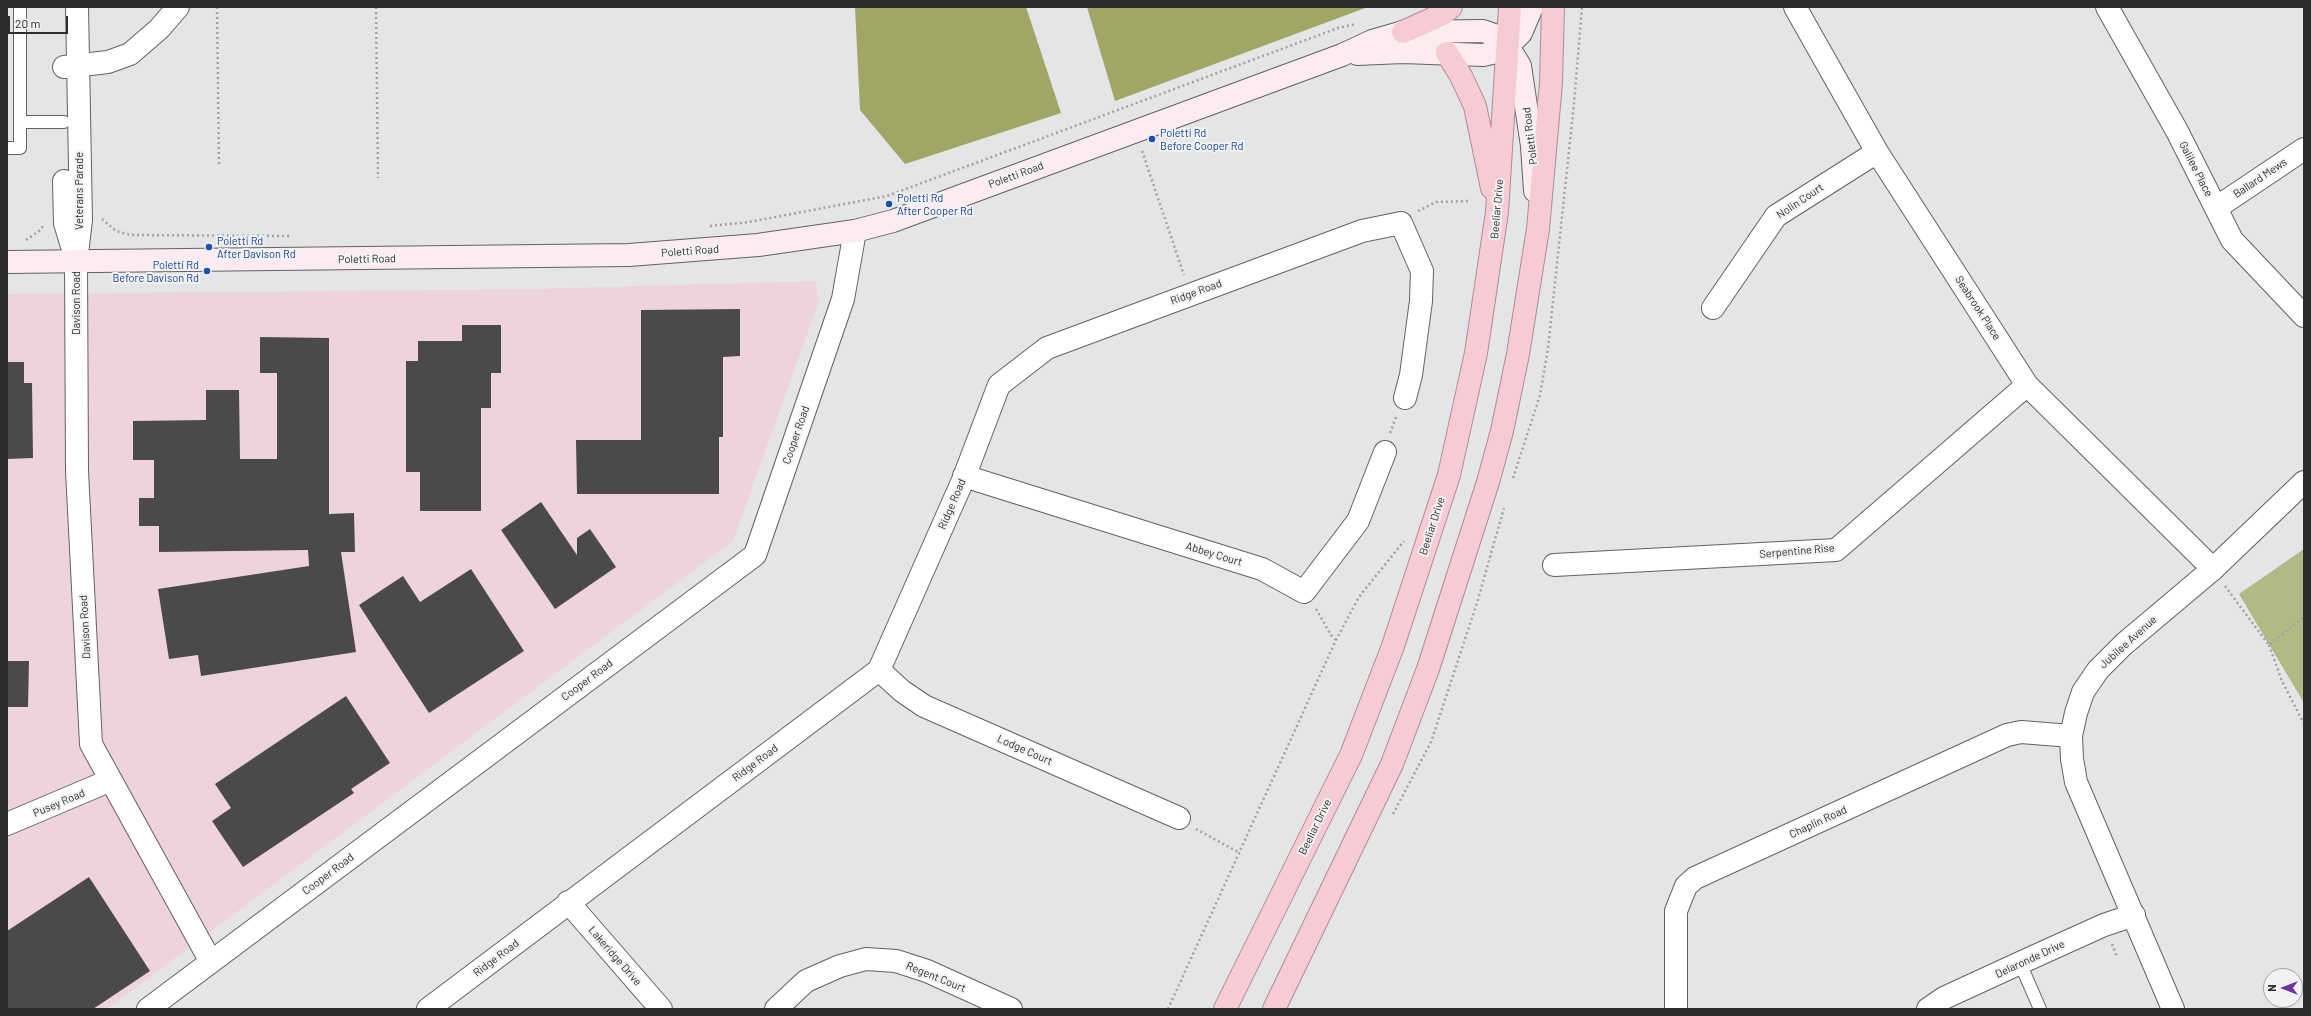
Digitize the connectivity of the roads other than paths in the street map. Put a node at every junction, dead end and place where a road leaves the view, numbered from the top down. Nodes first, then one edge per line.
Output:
1 (20, 7) edge
2 (63, 7) edge
3 (77, 7) edge
4 (178, 7) edge
5 (1451, 7) edge
6 (1510, 7) edge
7 (1532, 7) edge
8 (1553, 7) edge
9 (1795, 7) edge
10 (2107, 7) edge
11 (1403, 32) junction
12 (1508, 46) junction
13 (1447, 53) junction
14 (1342, 55) junction
15 (71, 67) junction
16 (20, 122) junction
17 (64, 122) junction
18 (7, 148) edge
19 (2304, 149) edge
20 (1877, 152) junction
21 (2216, 208) junction
22 (1497, 212) junction
23 (1538, 229) junction
24 (855, 231) junction
25 (7, 262) edge
26 (76, 262) junction
27 (1713, 308) dead end
28 (2304, 316) edge
29 (2027, 385) junction
30 (1405, 398) road end
31 (1384, 452) road end
32 (964, 476) junction
33 (2304, 482) edge
34 (1554, 565) dead end
35 (2218, 576) junction
36 (879, 670) junction
37 (2071, 736) junction
38 (112, 780) junction
39 (1179, 818) road end
40 (7, 824) edge
41 (568, 902) junction
42 (2134, 915) junction
43 (211, 962) junction
44 (2020, 963) junction
45 (148, 1009) edge
46 (428, 1009) edge
47 (661, 1009) edge
48 (776, 1009) edge
49 (1011, 1009) edge
50 (1225, 1009) edge
51 (1274, 1009) edge
52 (1676, 1009) edge
53 (1928, 1009) edge
54 (2040, 1009) edge
55 (2173, 1009) edge

1 - 16 lane
2 - 15 street, Veterans Parade
3 - 15 street, Veterans Parade
4 - 15 street
5 - 11 highway
6 - 12 highway, Beeliar Drive
7 - 12 main road, Poletti Road
8 - 23 highway
9 - 20 street, Seabrook Place
10 - 21 street, Galilee Place
11 - 12 main road, Poletti Road
11 - 14 main road, Poletti Road
12 - 13 main road, Poletti Road
12 - 22 highway, Beeliar Drive
12 - 23 main road, Poletti Road
13 - 14 main road, Poletti Road
13 - 22 highway
14 - 24 main road, Poletti Road
15 - 17 street, Veterans Parade
15 - 26 street, Veterans Parade
16 - 17 lane
16 - 18 lane
17 - 26 street, Veterans Parade
19 - 21 street, Ballard Mews
20 - 27 street, Nolin Court
20 - 29 street, Seabrook Place
21 - 28 street, Galilee Place
22 - 50 highway, Beeliar Drive
23 - 51 highway
24 - 26 main road, Poletti Road
24 - 43 street, Cooper Road
25 - 26 main road, Poletti Road
26 - 38 street, Davison Road
29 - 34 street, Serpentine Rise
29 - 35 street, Seabrook Place
30 - 32 street, Ridge Road
31 - 32 street, Abbey Court
32 - 36 street, Ridge Road
33 - 35 street, Jubilee Avenue
35 - 37 street, Jubilee Avenue
36 - 39 street, Lodge Court
36 - 41 street, Ridge Road
37 - 42 street, Jubilee Avenue
37 - 52 street, Chaplin Road
38 - 40 street, Pusey Road
38 - 43 street, Davison Road
41 - 46 street, Ridge Road
41 - 47 street, Lakeridge Drive
42 - 44 street, Delaronde Drive
42 - 55 street, Jubilee Avenue
43 - 45 street, Cooper Road
44 - 53 street, Delaronde Drive
44 - 54 lane
48 - 49 street, Regent Court

